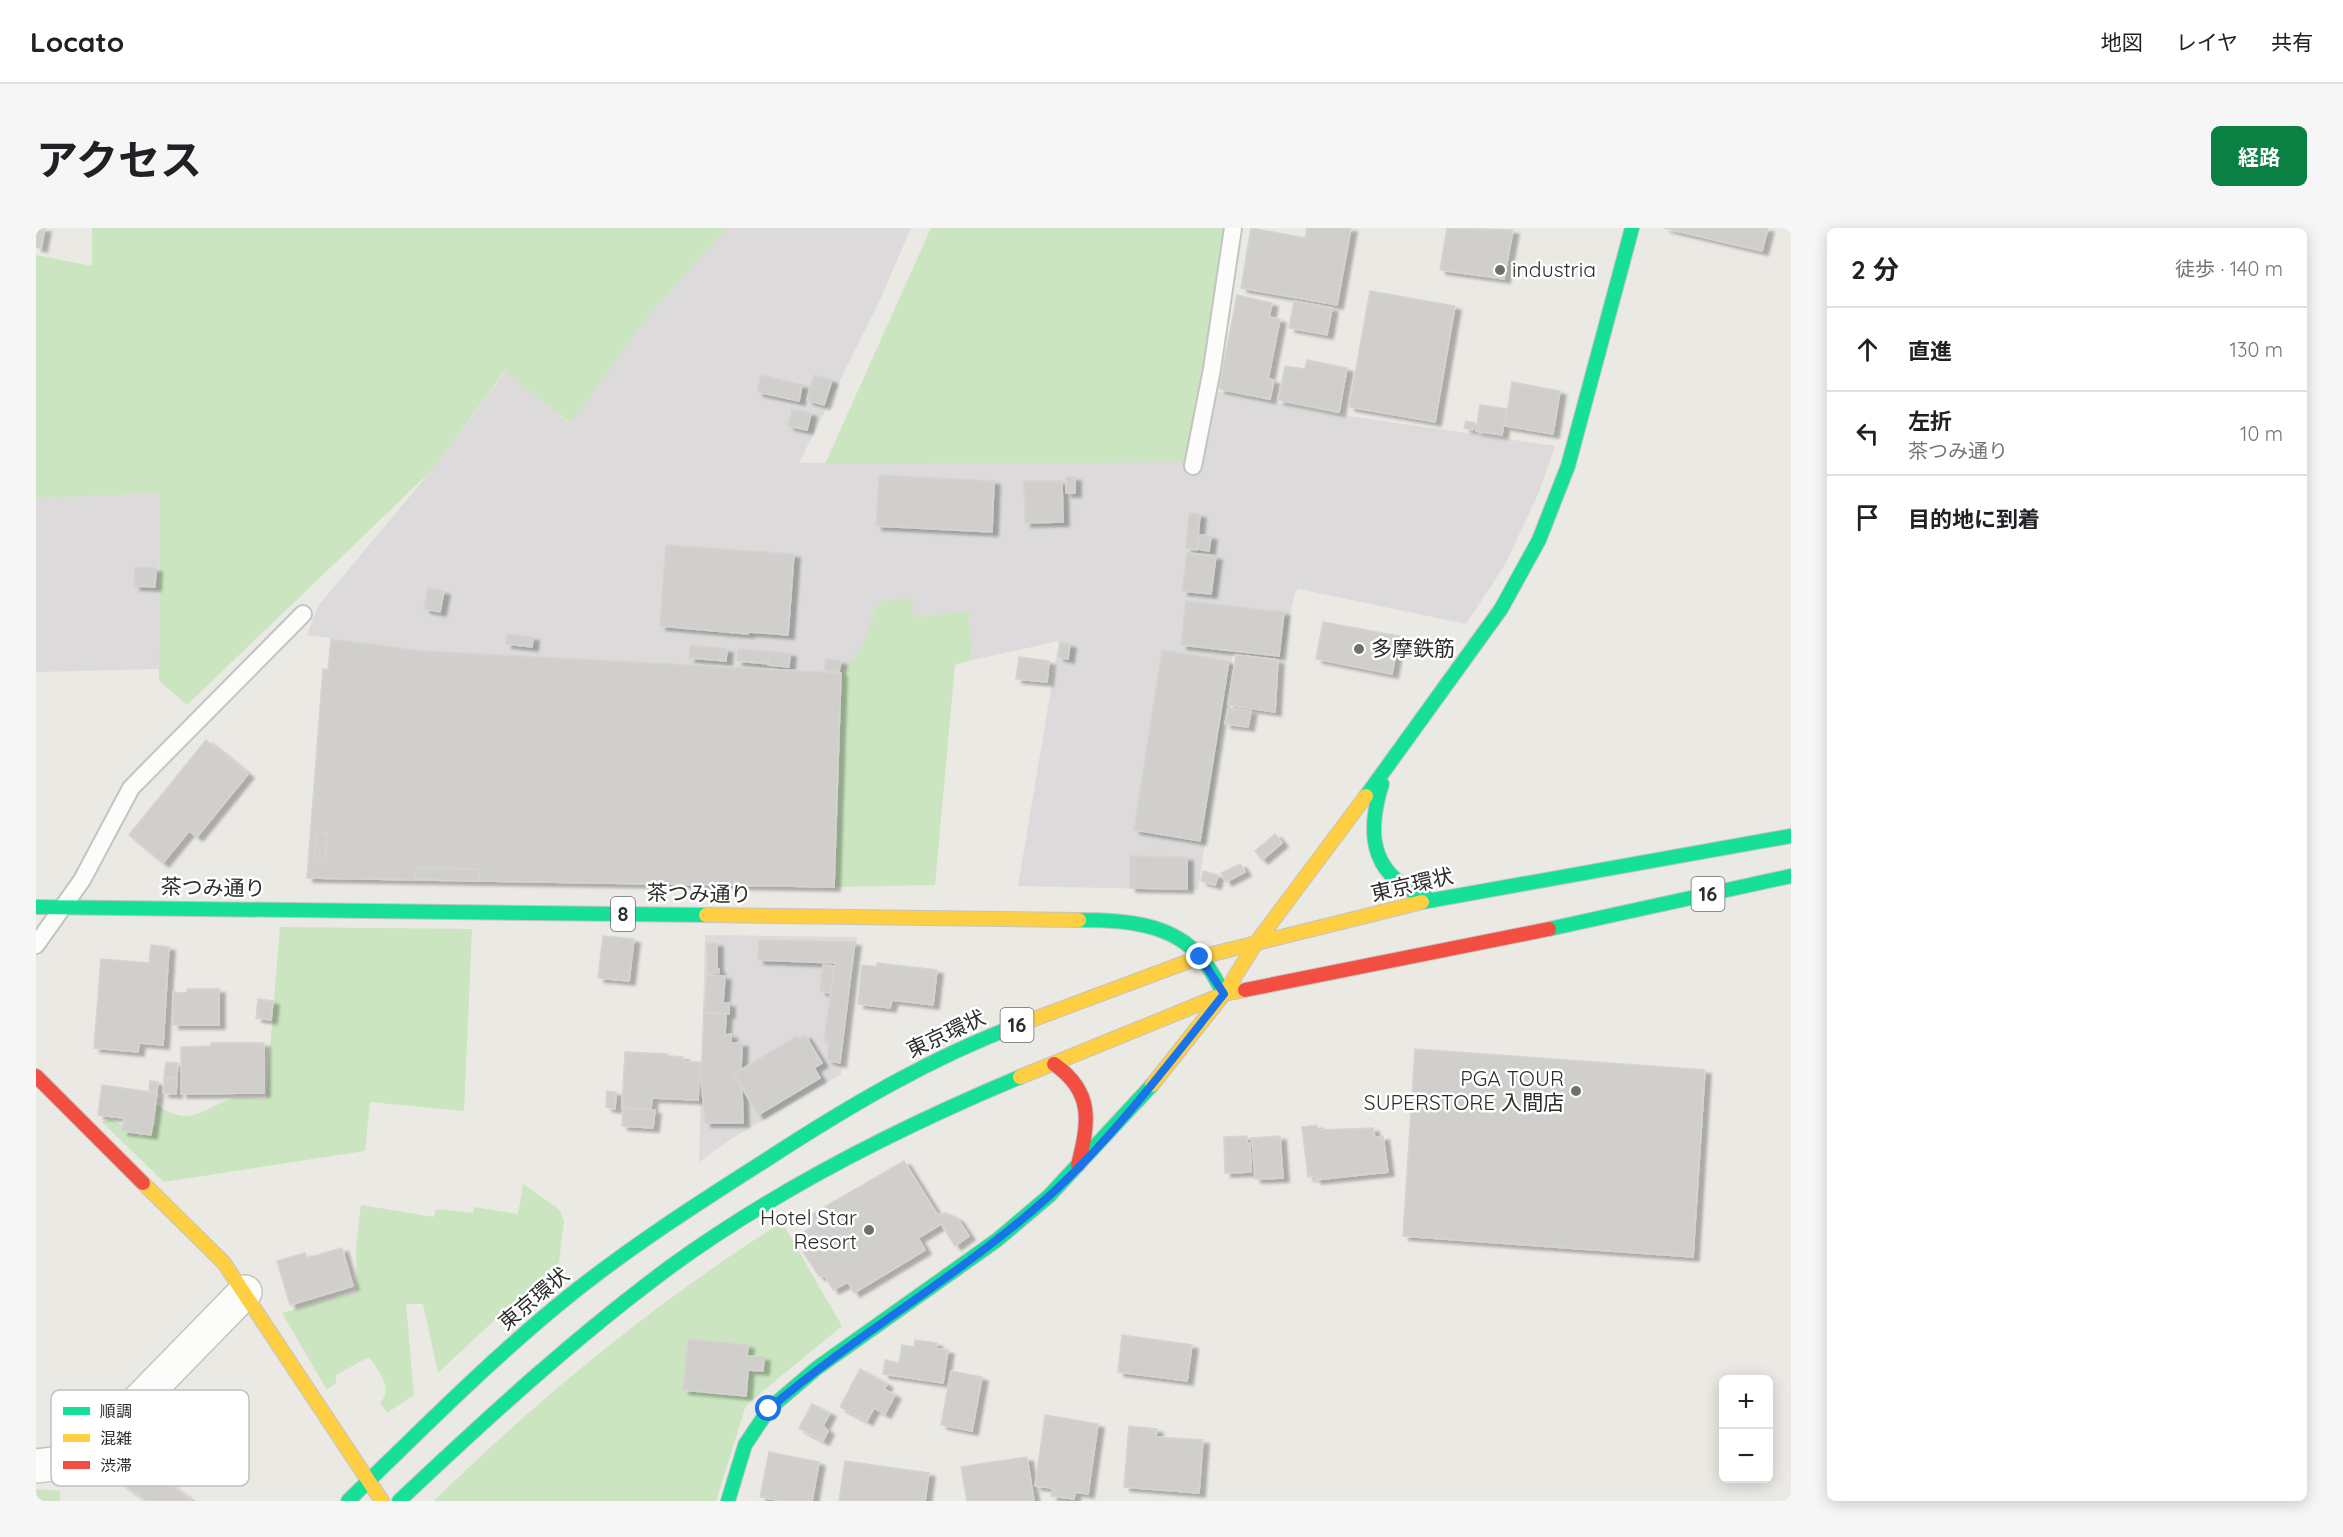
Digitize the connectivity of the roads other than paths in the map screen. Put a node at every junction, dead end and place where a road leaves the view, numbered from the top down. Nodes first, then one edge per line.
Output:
1 (1233, 228) edge
2 (1632, 228) edge
3 (1193, 466) dead end
4 (303, 614) dead end
5 (1392, 760) junction
6 (1791, 836) edge
7 (1791, 876) edge
8 (1432, 900) junction
9 (36, 907) edge
10 (63, 907) junction
11 (1256, 943) junction
12 (36, 945) edge
13 (1200, 957) junction
14 (1224, 994) junction
15 (1054, 1064) junction
16 (36, 1076) edge
17 (1078, 1167) junction
18 (245, 1292) junction
19 (149, 1390) edge
20 (51, 1464) edge
21 (36, 1466) edge
22 (368, 1480) junction
23 (348, 1501) edge
24 (382, 1501) edge
25 (399, 1501) edge
26 (728, 1501) edge

1 - 3 lane
2 - 5 main road
4 - 10 lane
5 - 8 main road
5 - 11 main road
6 - 8 main road, 東京環状 / 16
7 - 14 main road, 16
8 - 11 main road, 東京環状 / 16
9 - 10 main road, 茶つみ通り / 8
10 - 12 lane
10 - 13 main road, 茶つみ通り / 8
11 - 13 main road, 東京環状 / 16
11 - 14 main road
13 - 14 main road, 茶つみ通り / 8
13 - 22 main road, 東京環状 / 16
14 - 15 main road, 16
14 - 17 main road
15 - 17 main road
15 - 25 main road, 16
16 - 18 main road
17 - 26 main road
18 - 19 street
18 - 22 main road
20 - 21 street
22 - 23 main road, 東京環状 / 16
22 - 24 main road

